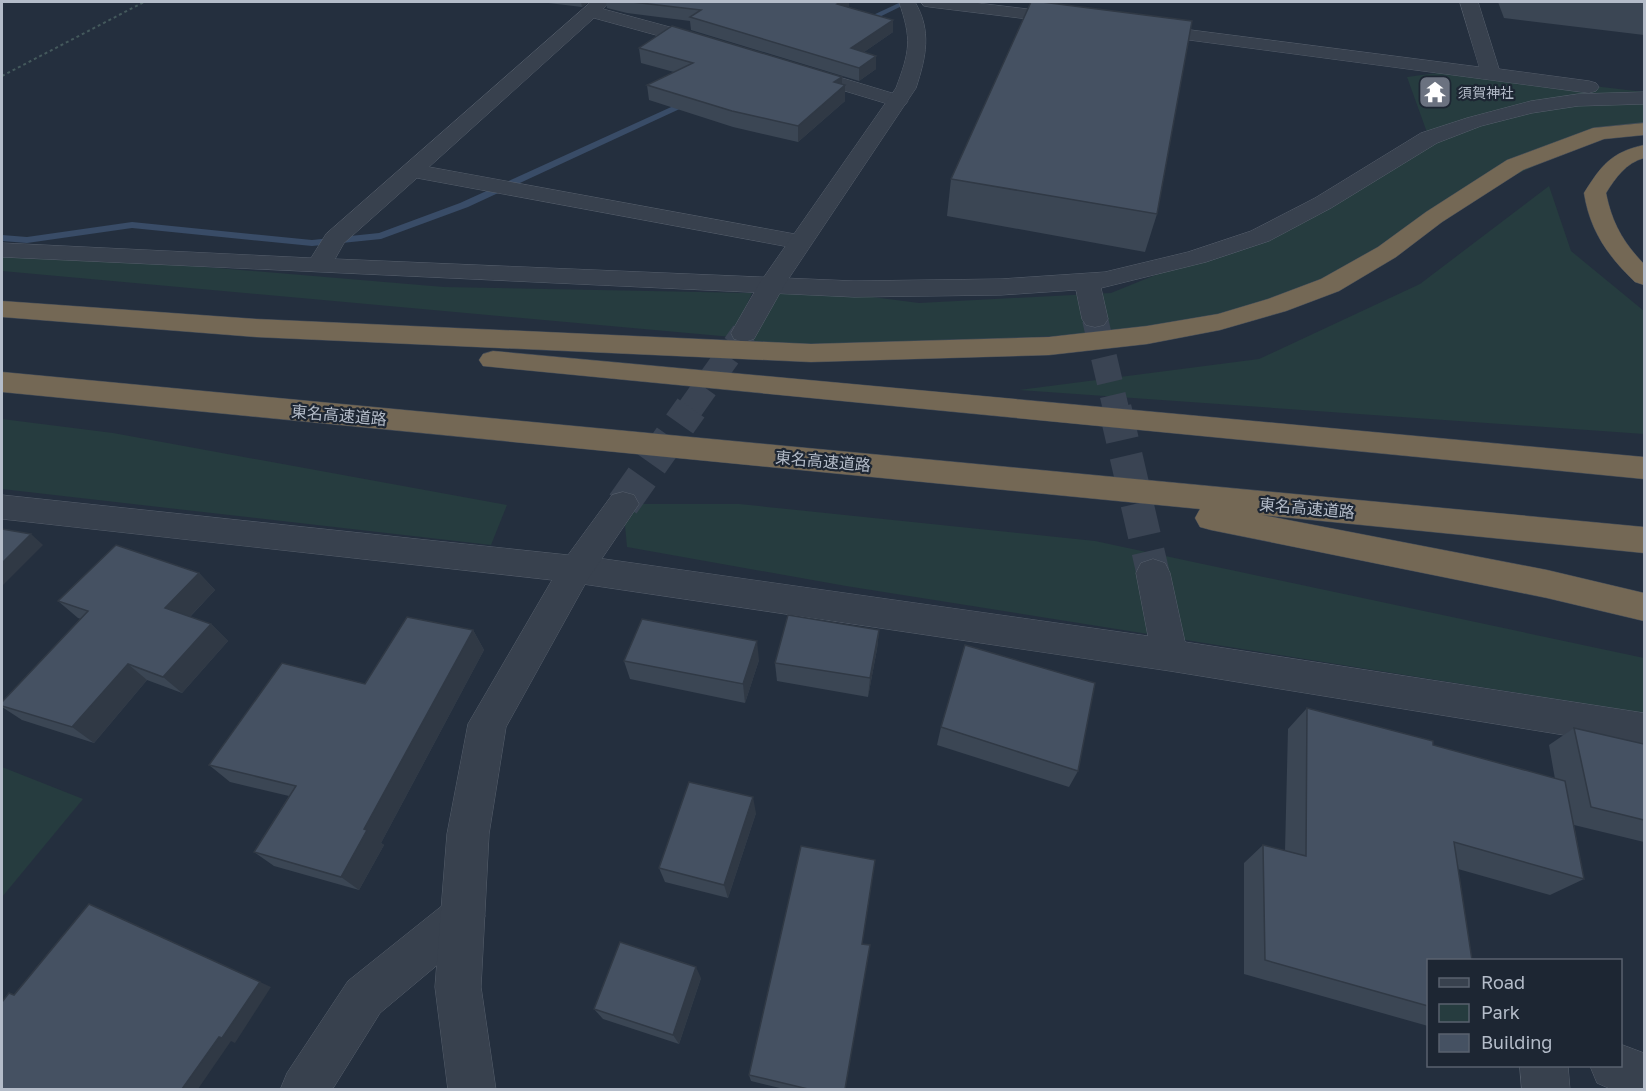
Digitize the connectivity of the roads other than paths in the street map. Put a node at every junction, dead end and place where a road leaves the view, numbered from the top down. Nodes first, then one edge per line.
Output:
1 (907, 2) edge
2 (930, 2) edge
3 (1469, 2) edge
4 (596, 6) edge
5 (1083, 21) edge
6 (1130, 27) edge
7 (720, 47) edge
8 (787, 67) edge
9 (1491, 74) junction
10 (1644, 97) edge
11 (898, 100) junction
12 (1644, 129) edge
13 (1644, 152) edge
14 (412, 170) junction
15 (800, 242) junction
16 (2, 249) edge
17 (318, 266) junction
18 (1644, 277) edge
19 (1087, 281) junction
20 (772, 284) junction
21 (2, 311) edge
22 (1095, 319) tunnel mouth
23 (744, 333) tunnel mouth
24 (2, 382) edge
25 (1644, 468) edge
26 (1012, 480) junction
27 (623, 504) tunnel mouth
28 (2, 507) edge
29 (1644, 540) edge
30 (576, 569) junction
31 (1154, 573) tunnel mouth
32 (1644, 607) edge
33 (1170, 655) junction
34 (1644, 731) edge
35 (463, 916) junction
36 (1544, 1067) edge
37 (1619, 1067) edge
38 (1644, 1077) edge
39 (481, 1086) edge
40 (304, 1089) edge
41 (1546, 1089) edge

1 - 11 street
2 - 5 street
3 - 9 street
4 - 7 street
4 - 14 street
6 - 9 street
8 - 11 street
9 - 10 street
10 - 19 street
11 - 15 street
12 - 21 highway
13 - 18 highway
14 - 15 street
14 - 17 street
15 - 20 street
16 - 17 street
17 - 20 street
19 - 20 street
19 - 22 street
20 - 23 street
21 - 25 highway
24 - 26 highway, 東名高速道路
26 - 29 highway, 東名高速道路
26 - 32 highway
27 - 30 street
28 - 30 street
30 - 33 street
30 - 35 street
31 - 33 street
33 - 34 street
35 - 39 street
35 - 40 street
36 - 41 street
37 - 38 street

